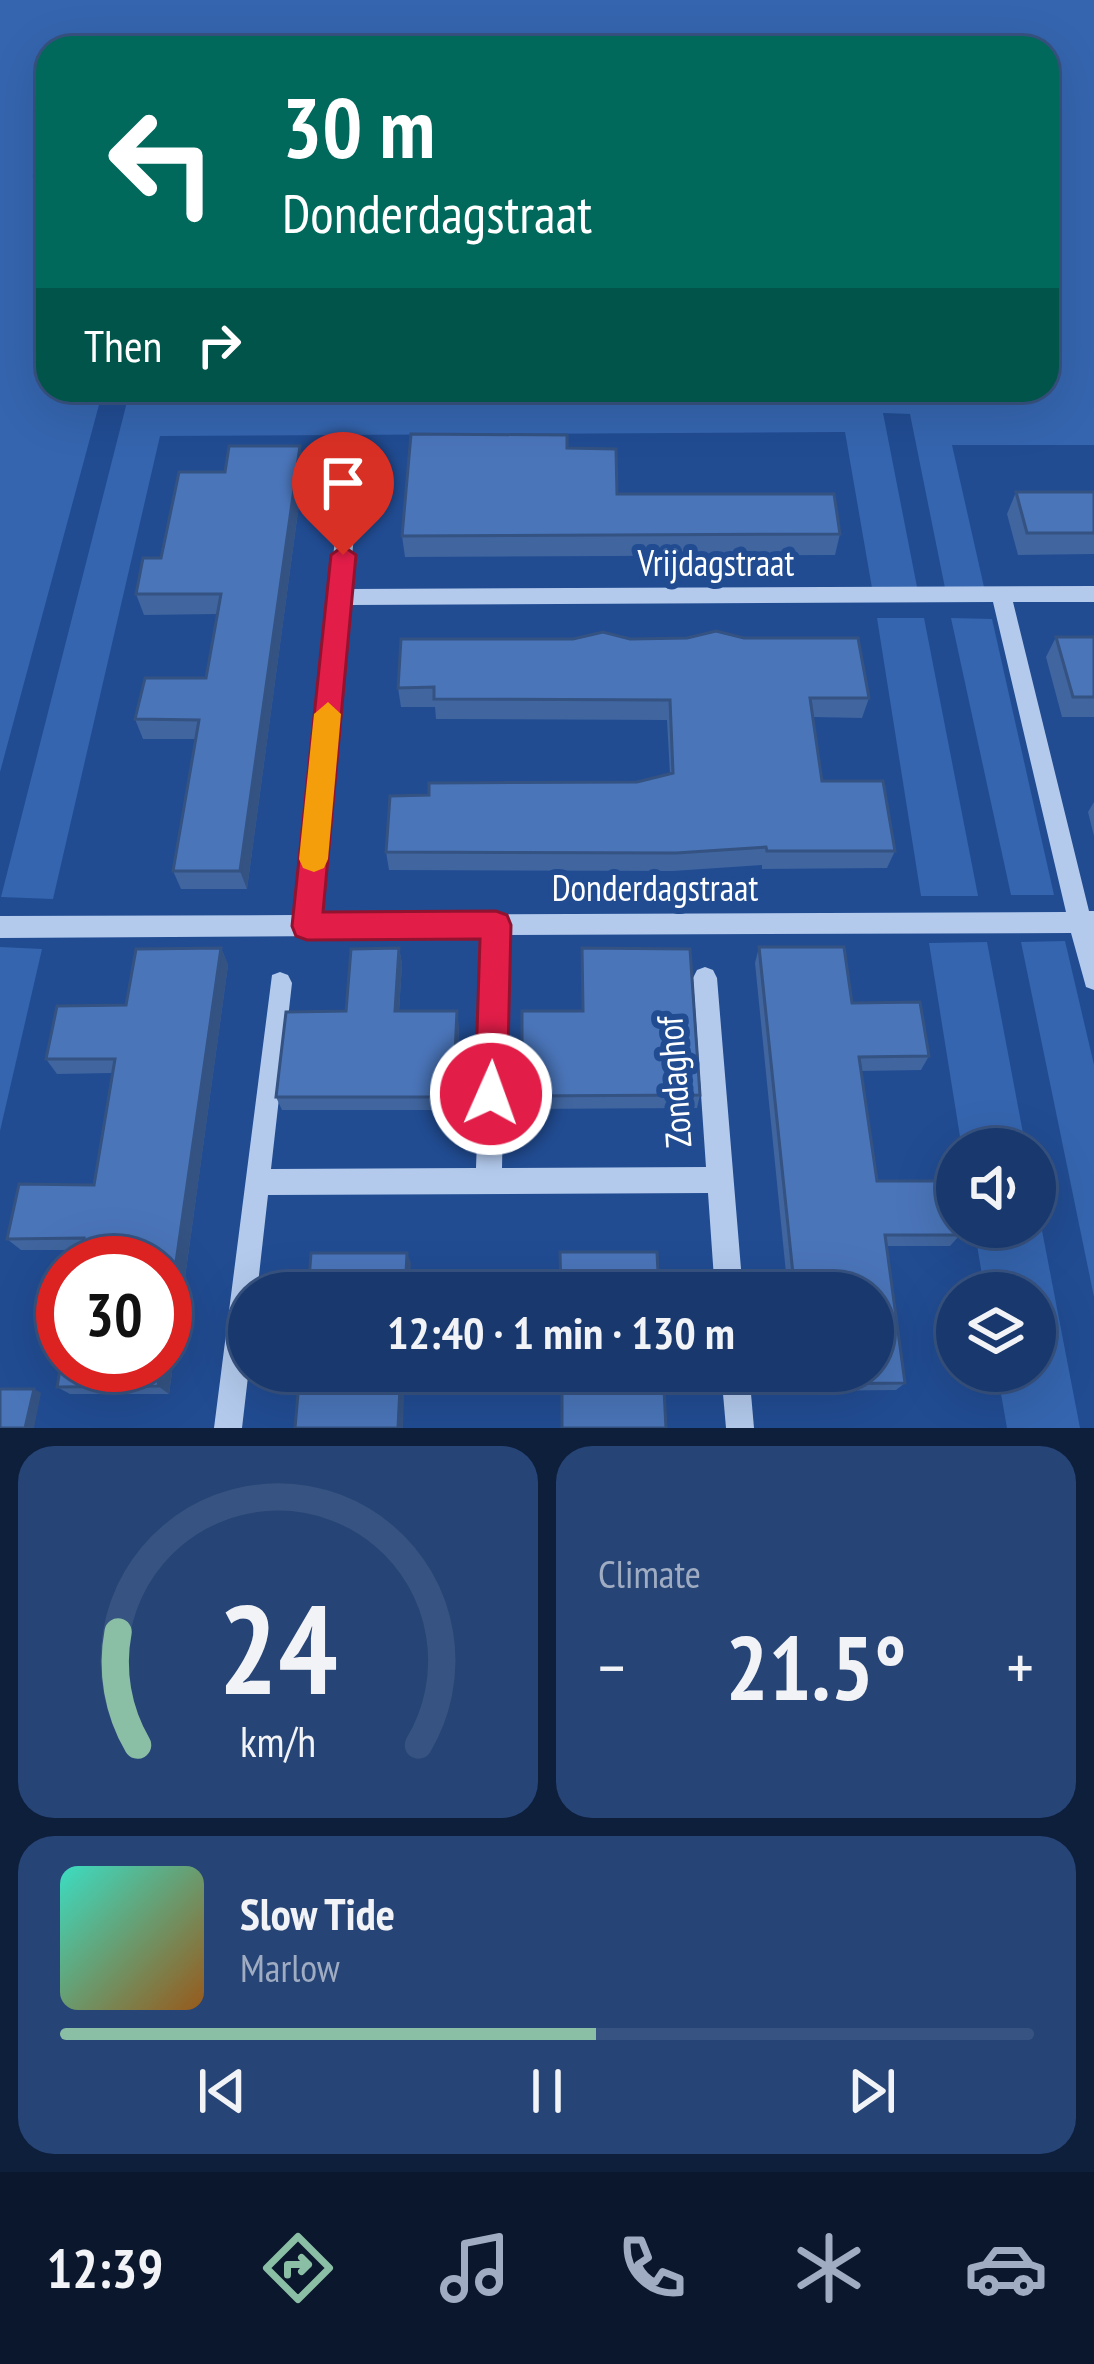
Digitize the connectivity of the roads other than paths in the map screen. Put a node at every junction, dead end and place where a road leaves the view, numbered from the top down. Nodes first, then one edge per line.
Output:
1 (352, 471) dead end
2 (1001, 594) junction
3 (1094, 594) edge
4 (339, 597) junction
5 (1087, 922) edge
6 (496, 925) junction
7 (307, 926) junction
8 (0, 927) edge
9 (705, 978) dead end
10 (1094, 979) edge
11 (280, 983) dead end
12 (489, 1179) junction
13 (720, 1180) junction
14 (257, 1182) junction
15 (727, 1272) edge
16 (737, 1392) edge
17 (228, 1428) edge
18 (740, 1428) edge

1 - 4 street
2 - 3 street, Vrijdagstraat
2 - 4 street, Vrijdagstraat
2 - 5 street
4 - 7 street
5 - 6 street, Donderdagstraat
5 - 10 street
6 - 7 street, Donderdagstraat
6 - 12 street
7 - 8 street, Donderdagstraat
9 - 13 street, Zondaghof
11 - 14 street
12 - 13 street, Zondaghof
12 - 14 street, Zondaghof
13 - 15 street, Zondaghof
14 - 17 street
16 - 18 street

